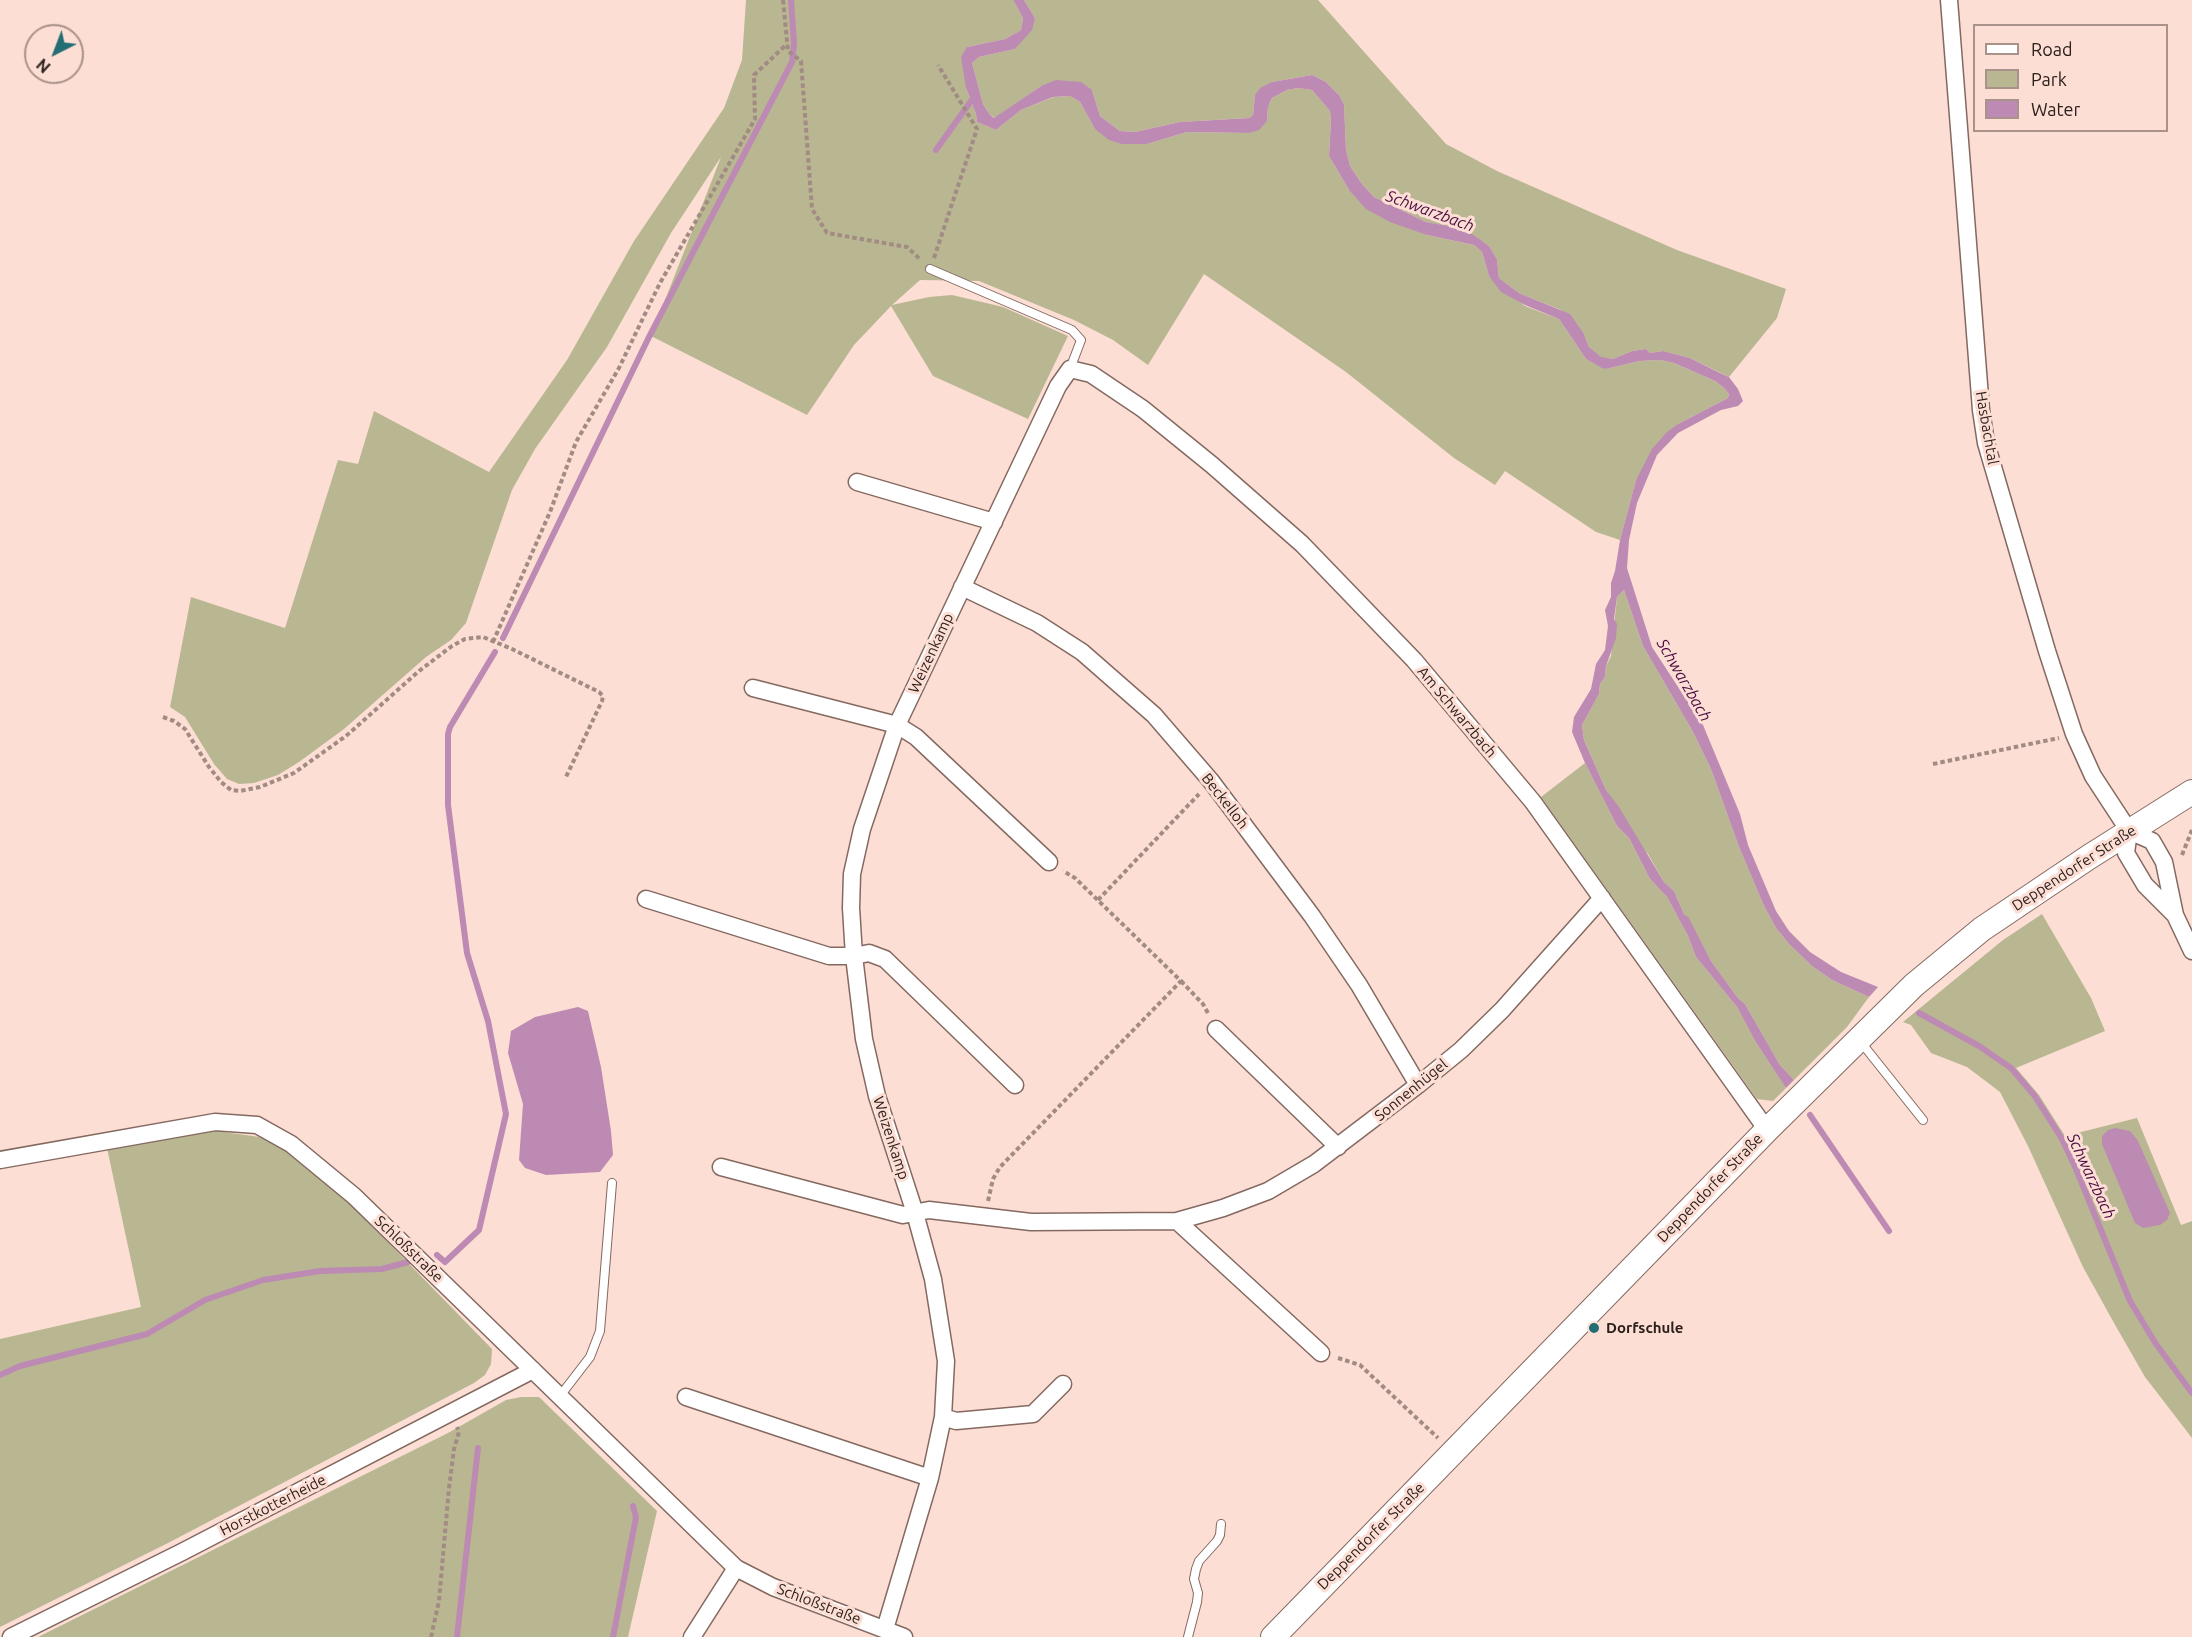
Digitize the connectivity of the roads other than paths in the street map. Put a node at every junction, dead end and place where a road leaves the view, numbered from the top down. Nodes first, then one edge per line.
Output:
1 (1949, 0) edge
2 (930, 269) road end
3 (1070, 369) junction
4 (857, 482) dead end
5 (994, 522) junction
6 (962, 587) junction
7 (753, 688) dead end
8 (897, 725) junction
9 (2192, 792) edge
10 (2129, 831) junction
11 (1048, 862) road end
12 (1602, 898) junction
13 (646, 899) dead end
14 (2175, 915) junction
15 (2192, 951) edge
16 (854, 956) junction
17 (1216, 1029) road end
18 (1858, 1039) junction
19 (1015, 1085) dead end
20 (1418, 1085) junction
21 (1923, 1120) dead end
22 (1767, 1130) junction
23 (1338, 1147) junction
24 (0, 1160) edge
25 (721, 1167) dead end
26 (612, 1183) dead end
27 (915, 1213) junction
28 (1177, 1221) junction
29 (1321, 1353) road end
30 (533, 1370) junction
31 (1063, 1384) dead end
32 (560, 1396) junction
33 (687, 1397) dead end
34 (943, 1417) junction
35 (930, 1478) junction
36 (1221, 1524) dead end
37 (736, 1568) junction
38 (885, 1629) junction
39 (11, 1637) edge
40 (692, 1637) edge
41 (904, 1637) edge
42 (1188, 1637) edge
43 (1273, 1637) edge

1 - 10 street, Hasbachtal
2 - 3 lane
3 - 5 street, Weizenkamp
3 - 12 street, Am Schwarzbach
4 - 5 street
5 - 6 street, Weizenkamp
6 - 8 street, Weizenkamp
6 - 20 street, Beckelloh
7 - 8 street
8 - 11 street
8 - 16 street, Weizenkamp
9 - 10 street, Deppendorfer Straße
10 - 14 street
10 - 14 street
10 - 18 street, Deppendorfer Straße
12 - 20 street, Sonnenhügel
12 - 22 street, Am Schwarzbach
13 - 16 street
14 - 15 street
16 - 19 street
16 - 27 street, Weizenkamp
17 - 23 street
18 - 21 lane
18 - 22 street, Deppendorfer Straße
20 - 23 street, Sonnenhügel
22 - 43 street, Deppendorfer Straße
23 - 28 street, Sonnenhügel
24 - 30 street, Schloßstraße
25 - 27 street
26 - 32 lane
27 - 28 street, Sonnenhügel
27 - 34 street, Weizenkamp
28 - 29 street
30 - 32 street, Schloßstraße
30 - 39 street, Horstkotterheide
31 - 34 street
32 - 37 street, Schloßstraße
33 - 35 street
34 - 35 street, Weizenkamp
35 - 38 street, Weizenkamp
36 - 42 lane
37 - 38 street, Schloßstraße
37 - 40 street
38 - 41 street, Schloßstraße

